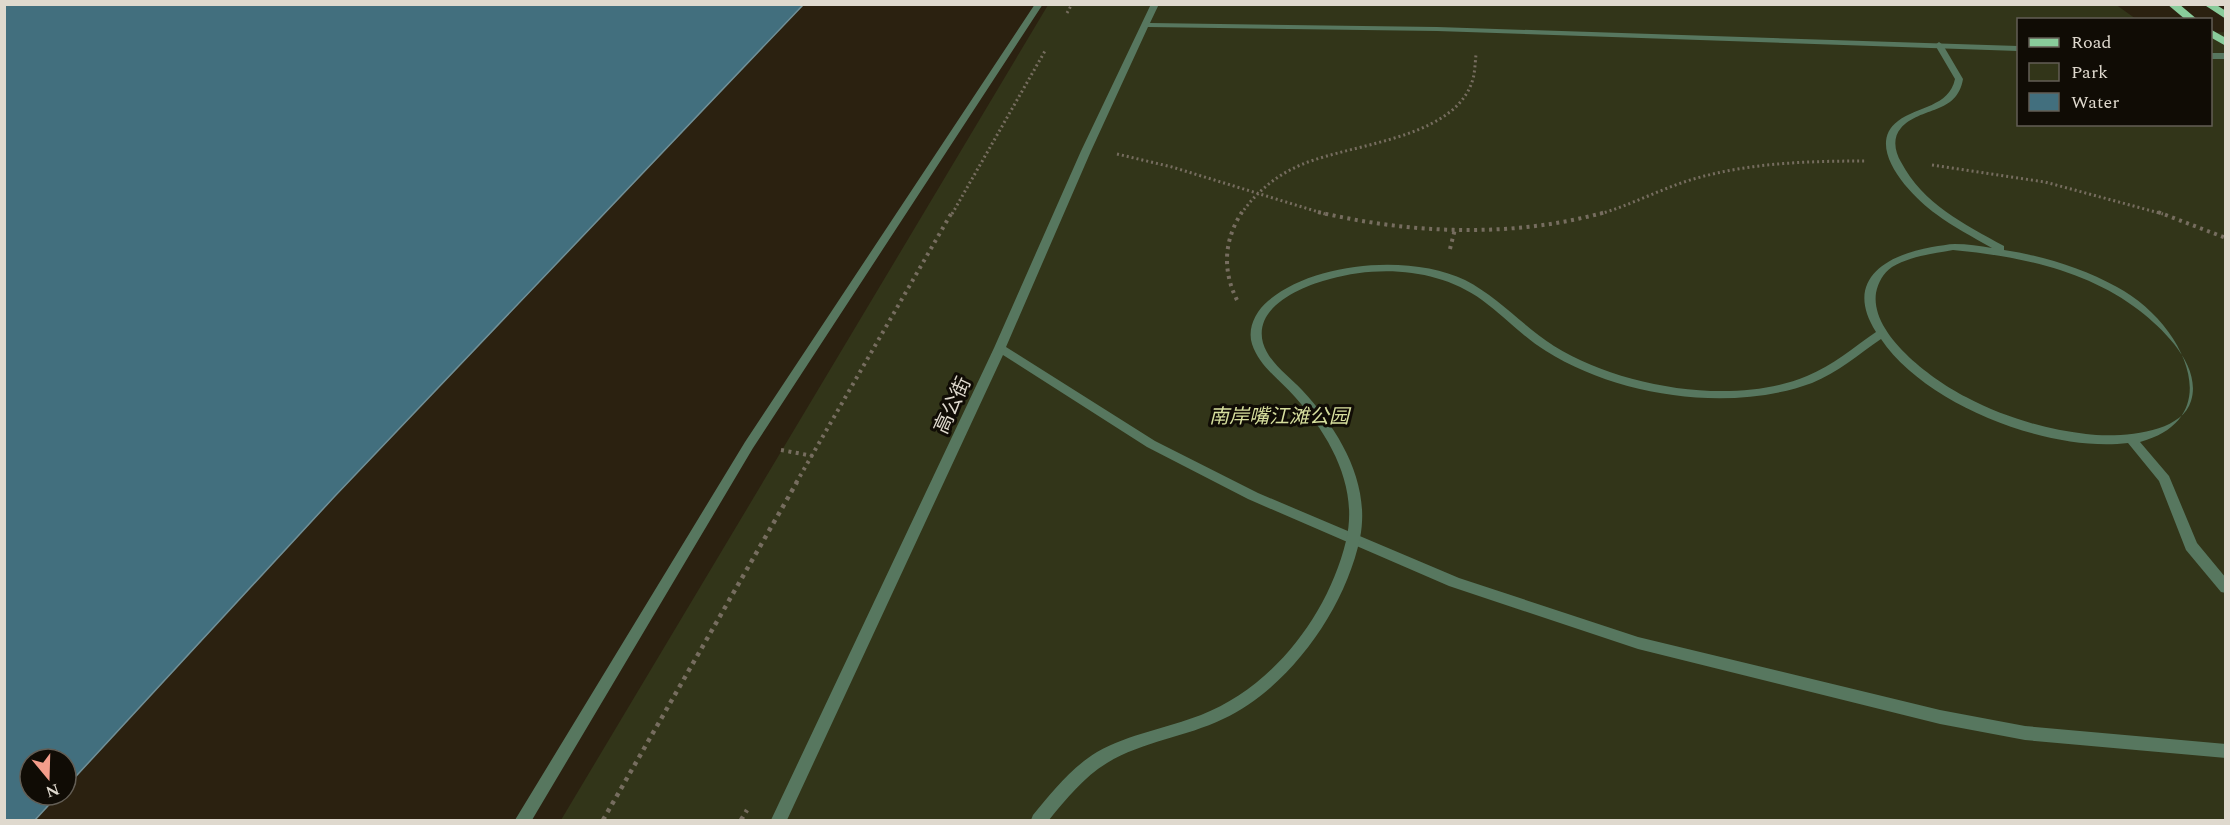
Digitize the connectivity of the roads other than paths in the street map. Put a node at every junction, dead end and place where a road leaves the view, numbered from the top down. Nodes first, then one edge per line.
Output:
1 (1039, 4) edge
2 (1155, 4) edge
3 (2172, 4) edge
4 (2208, 4) edge
5 (2226, 16) edge
6 (2190, 18) edge
7 (1147, 25) junction
8 (2212, 33) edge
9 (2226, 43) edge
10 (1939, 45) junction
11 (2017, 48) edge
12 (2007, 252) junction
13 (1881, 334) junction
14 (1000, 348) junction
15 (2131, 439) junction
16 (1353, 540) junction
17 (2226, 588) edge
18 (2226, 751) edge
19 (523, 820) edge
20 (779, 820) edge
21 (1039, 820) edge

1 - 19 street
2 - 7 street, 高公街
3 - 6 main road
4 - 5 main road
7 - 10 street
7 - 14 street, 高公街
8 - 9 main road
10 - 11 street
10 - 12 street
12 - 13 street
12 - 15 street
13 - 15 street
13 - 16 street
14 - 16 street
14 - 20 street, 高公街
15 - 17 street
16 - 18 street
16 - 21 street

